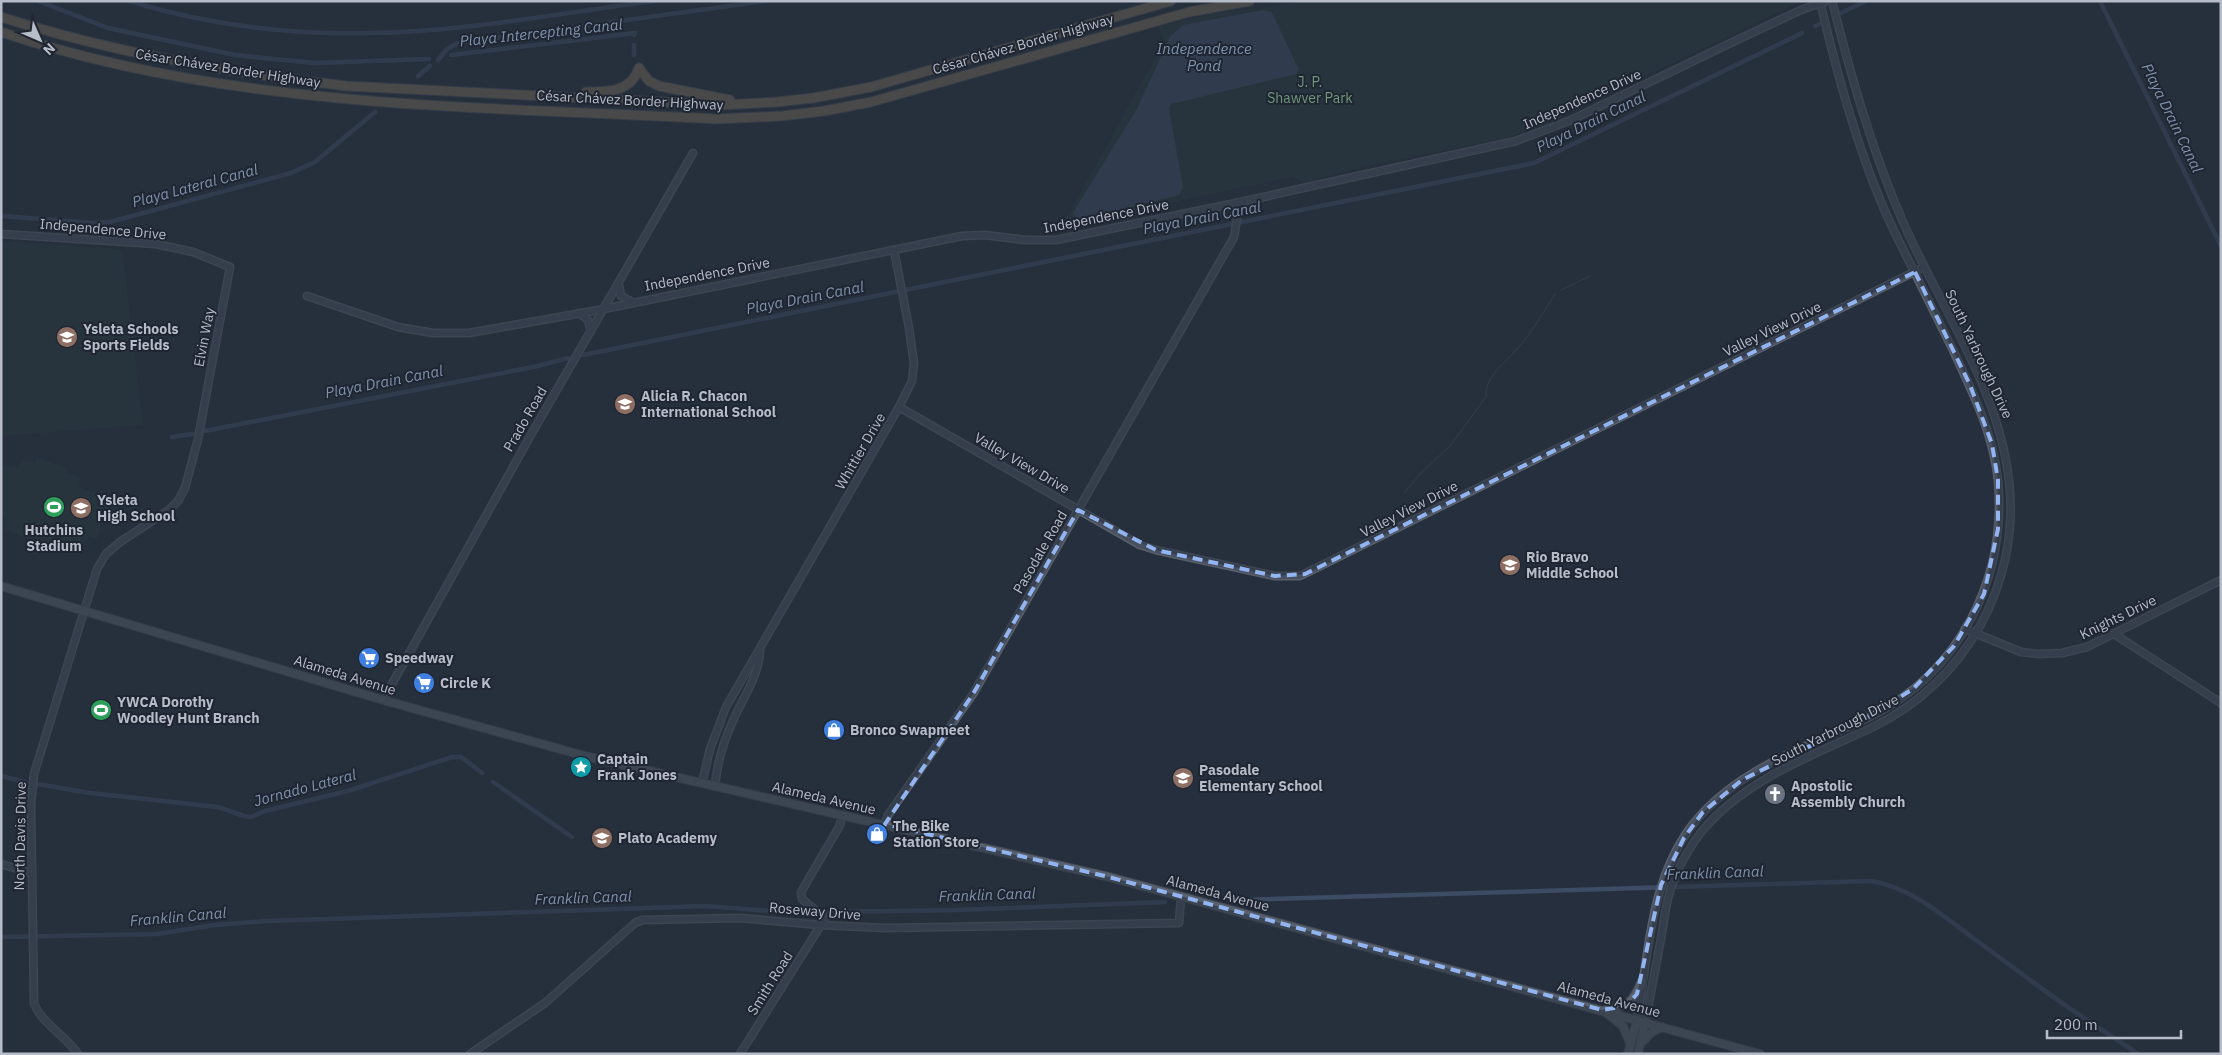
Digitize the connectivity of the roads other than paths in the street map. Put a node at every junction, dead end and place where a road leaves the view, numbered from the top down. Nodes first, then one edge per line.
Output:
1 (1171, 1) edge
2 (1250, 1) edge
3 (1832, 1) edge
4 (1822, 2) edge
5 (1, 15) edge
6 (1, 32) edge
7 (1, 36) edge
8 (37, 44) junction
9 (515, 94) junction
10 (762, 103) junction
11 (693, 154) dead end
12 (1236, 203) junction
13 (1, 234) edge
14 (894, 250) junction
15 (230, 267) joint
16 (1924, 267) junction
17 (1915, 272) junction
18 (619, 282) junction
19 (307, 296) dead end
20 (633, 302) junction
21 (604, 309) junction
22 (579, 313) junction
23 (591, 331) junction
24 (899, 407) junction
25 (198, 439) joint
26 (1078, 510) junction
27 (2221, 580) edge
28 (1, 586) edge
29 (83, 609) junction
30 (1965, 629) junction
31 (1977, 632) junction
32 (2114, 634) junction
33 (761, 648) junction
34 (383, 700) junction
35 (2221, 703) edge
36 (702, 783) junction
37 (715, 786) junction
38 (843, 815) junction
39 (885, 824) junction
40 (1, 864) edge
41 (31, 873) junction
42 (1181, 897) junction
43 (820, 925) junction
44 (1642, 982) junction
45 (1602, 1010) junction
46 (1641, 1021) junction
47 (1663, 1027) junction
48 (1630, 1043) junction
49 (1639, 1050) edge
50 (78, 1054) edge
51 (470, 1054) edge
52 (740, 1054) edge
53 (1628, 1054) edge
54 (1760, 1054) edge

1 - 10 highway, César Chávez Border Highway
2 - 8 highway, César Chávez Border Highway
3 - 16 street, South Yarbrough Drive
4 - 12 street, Independence Drive
4 - 17 street, South Yarbrough Drive
5 - 9 highway, César Chávez Border Highway
6 - 8 highway, César Chávez Border Highway
7 - 8 highway
9 - 10 highway, César Chávez Border Highway
9 - 10 highway
11 - 18 street, Prado Road
12 - 14 street, Independence Drive
12 - 26 street, Pasodale Road
13 - 15 street, Independence Drive
14 - 20 street, Independence Drive
14 - 24 street, Whittier Drive
15 - 25 street, Elvin Way
16 - 17 street, Valley View Drive
16 - 31 street, South Yarbrough Drive
17 - 26 street, Valley View Drive
17 - 30 street, South Yarbrough Drive
18 - 20 street
18 - 21 street, Prado Road
19 - 22 street, Independence Drive
20 - 21 street, Independence Drive
21 - 22 street, Independence Drive
21 - 23 street, Prado Road
22 - 23 street
23 - 34 street, Prado Road
24 - 26 street, Valley View Drive
24 - 33 street, Whittier Drive
25 - 29 street, North Davis Drive
26 - 39 street, Pasodale Road
27 - 32 street, Knights Drive
28 - 29 main road, Alameda Avenue
29 - 34 main road, Alameda Avenue
29 - 41 street, North Davis Drive
30 - 31 street, Knights Drive
30 - 44 street, South Yarbrough Drive
31 - 32 street, Knights Drive
31 - 46 street, South Yarbrough Drive
32 - 35 street
33 - 36 street, Whittier Drive
33 - 37 street, Whittier Drive
34 - 36 main road, Alameda Avenue
36 - 37 main road, Alameda Avenue
37 - 38 main road, Alameda Avenue
38 - 39 main road, Alameda Avenue
38 - 43 street
39 - 42 main road, Alameda Avenue
40 - 41 street
41 - 50 street, North Davis Drive
42 - 43 street, Roseway Drive
42 - 45 main road, Alameda Avenue
43 - 51 street, Roseway Drive
43 - 52 street, Smith Road
44 - 45 main road
44 - 46 street, South Yarbrough Drive
45 - 46 main road, Alameda Avenue
45 - 48 main road
46 - 47 main road, Alameda Avenue
46 - 48 main road
46 - 49 main road
47 - 49 main road
47 - 54 main road, Alameda Avenue
48 - 53 main road

